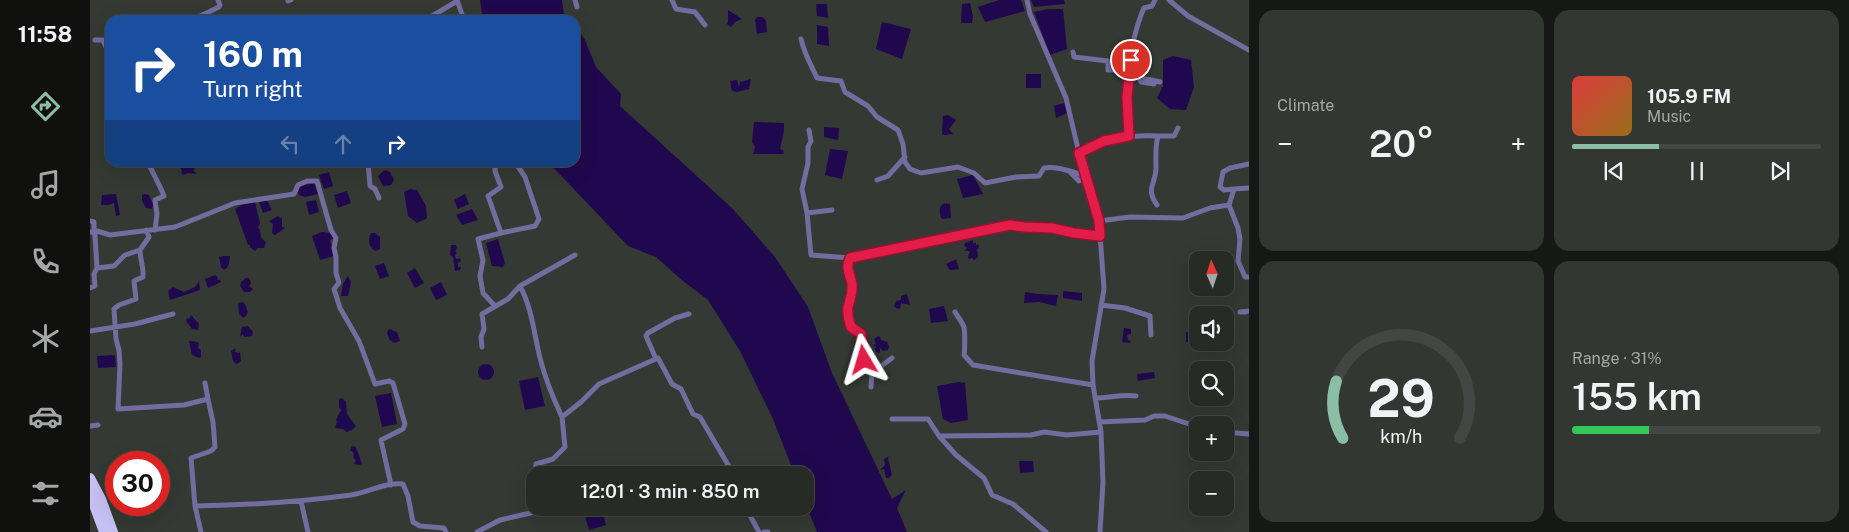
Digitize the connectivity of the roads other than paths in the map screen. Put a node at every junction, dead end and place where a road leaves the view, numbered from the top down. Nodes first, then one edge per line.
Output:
1 (218, 0) edge
2 (457, 0) edge
3 (575, 0) edge
4 (672, 0) edge
5 (1027, 0) edge
6 (1155, 0) edge
7 (1168, 0) edge
8 (577, 7) dead end
9 (203, 15) edge
10 (434, 15) edge
11 (462, 15) edge
12 (705, 25) dead end
13 (801, 39) dead end
14 (95, 40) dead end
15 (105, 45) edge
16 (1249, 50) edge
17 (1073, 52) dead end
18 (1129, 76) junction
19 (1160, 84) dead end
20 (1178, 128) dead end
21 (809, 130) dead end
22 (1129, 136) junction
23 (1158, 136) junction
24 (1079, 153) junction
25 (905, 157) junction
26 (1249, 164) edge
27 (151, 167) edge
28 (368, 167) edge
29 (495, 167) edge
30 (518, 167) edge
31 (1086, 176) junction
32 (878, 180) dead end
33 (1249, 188) edge
34 (1234, 189) junction
35 (379, 198) dead end
36 (1157, 205) dead end
37 (1229, 205) junction
38 (832, 210) dead end
39 (807, 213) junction
40 (90, 221) edge
41 (1099, 221) junction
42 (146, 230) junction
43 (155, 230) junction
44 (92, 232) edge
45 (500, 233) junction
46 (1100, 236) junction
47 (140, 250) junction
48 (575, 254) dead end
49 (850, 258) junction
50 (97, 268) junction
51 (1249, 277) edge
52 (520, 286) junction
53 (90, 288) edge
54 (1101, 305) junction
55 (495, 306) junction
56 (955, 312) dead end
57 (173, 314) dead end
58 (689, 314) dead end
59 (116, 326) junction
60 (90, 331) edge
61 (1151, 335) dead end
62 (482, 347) dead end
63 (892, 358) dead end
64 (656, 359) junction
65 (872, 372) junction
66 (206, 382) dead end
67 (1093, 385) junction
68 (871, 387) dead end
69 (1136, 396) dead end
70 (1095, 398) junction
71 (208, 399) junction
72 (562, 417) junction
73 (892, 419) dead end
74 (1099, 422) junction
75 (98, 424) dead end
76 (1189, 425) edge
77 (90, 426) edge
78 (1101, 432) junction
79 (1234, 433) edge
80 (1249, 434) edge
81 (939, 436) junction
82 (536, 466) edge
83 (729, 466) edge
84 (90, 478) edge
85 (391, 485) junction
86 (90, 494) edge
87 (300, 501) junction
88 (195, 506) junction
89 (92, 507) edge
90 (526, 514) edge
91 (750, 516) edge
92 (104, 532) edge
93 (113, 532) edge
94 (201, 532) edge
95 (308, 532) edge
96 (446, 532) edge
97 (477, 532) edge
98 (759, 532) edge
99 (1046, 532) edge
100 (1100, 532) edge

1 - 9 street
2 - 10 street
2 - 11 street
3 - 8 street
4 - 12 street
5 - 24 street
6 - 18 street
7 - 16 street
13 - 25 street
14 - 15 street
17 - 18 street
18 - 19 street
18 - 22 street
20 - 23 street
21 - 39 street
22 - 23 street
22 - 24 street
23 - 36 street
24 - 31 street
25 - 31 street
25 - 32 street
26 - 34 street
27 - 43 street
28 - 35 street
29 - 45 street
30 - 45 street
31 - 41 street
33 - 34 street
34 - 37 street
37 - 41 street
37 - 51 street
38 - 39 street
39 - 49 street
40 - 44 street
41 - 46 street
42 - 43 street
42 - 44 street
42 - 47 street
43 - 85 street
44 - 50 street
45 - 55 street
46 - 49 street
46 - 54 street
47 - 50 street
47 - 59 street
48 - 52 street
49 - 65 street
50 - 53 street
52 - 55 street
52 - 72 street
54 - 61 street
54 - 67 street
55 - 62 street
56 - 67 street
57 - 59 street
58 - 64 street
59 - 60 street
59 - 71 street
63 - 65 street
64 - 72 street
64 - 83 street
65 - 68 street
66 - 71 street
67 - 70 street
69 - 70 street
70 - 74 street
71 - 88 street
72 - 82 street
73 - 81 street
74 - 76 street
74 - 78 street
75 - 77 street
78 - 81 street
78 - 100 street
79 - 80 street
81 - 99 street
84 - 93 highway
85 - 87 street
85 - 96 street
86 - 89 highway
87 - 88 street
87 - 95 street
88 - 94 street
89 - 92 highway
90 - 97 street
91 - 98 street

